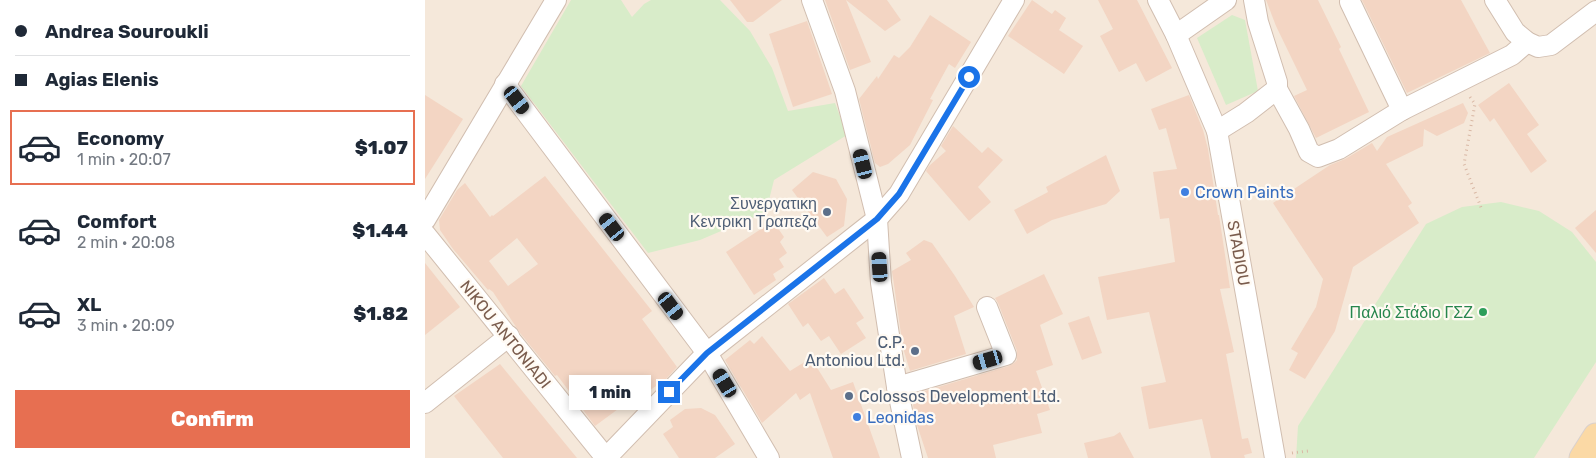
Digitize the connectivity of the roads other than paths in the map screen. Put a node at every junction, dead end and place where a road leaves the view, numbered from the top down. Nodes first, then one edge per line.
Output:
1 (556, 0) edge
2 (812, 0) edge
3 (1014, 0) edge
4 (1158, 0) edge
5 (1226, 0) edge
6 (1255, 0) edge
7 (1495, 0) edge
8 (1350, 2) dead end
9 (1596, 11) edge
10 (1176, 36) junction
11 (1527, 42) junction
12 (505, 84) junction
13 (1277, 89) junction
14 (1402, 110) junction
15 (1217, 131) junction
16 (877, 219) junction
17 (425, 220) edge
18 (425, 234) edge
19 (987, 307) dead end
20 (509, 336) junction
21 (707, 353) junction
22 (897, 386) junction
23 (425, 403) edge
24 (1596, 436) edge
25 (605, 458) edge
26 (769, 458) edge
27 (912, 458) edge
28 (1275, 458) edge
29 (1582, 458) edge

1 - 12 street
2 - 16 street
3 - 16 street
4 - 10 street, STADIOU
5 - 10 street
6 - 13 street
7 - 11 street
8 - 14 street
9 - 11 street
10 - 15 street, STADIOU
11 - 14 street
12 - 17 street
12 - 21 street
13 - 14 street
13 - 15 street
15 - 28 street, STADIOU
16 - 21 street
16 - 22 street
18 - 20 street, NIKOU ANTONIADI
19 - 22 street
20 - 23 street
20 - 25 street, NIKOU ANTONIADI
21 - 25 street
21 - 26 street
22 - 27 street
24 - 29 main road

